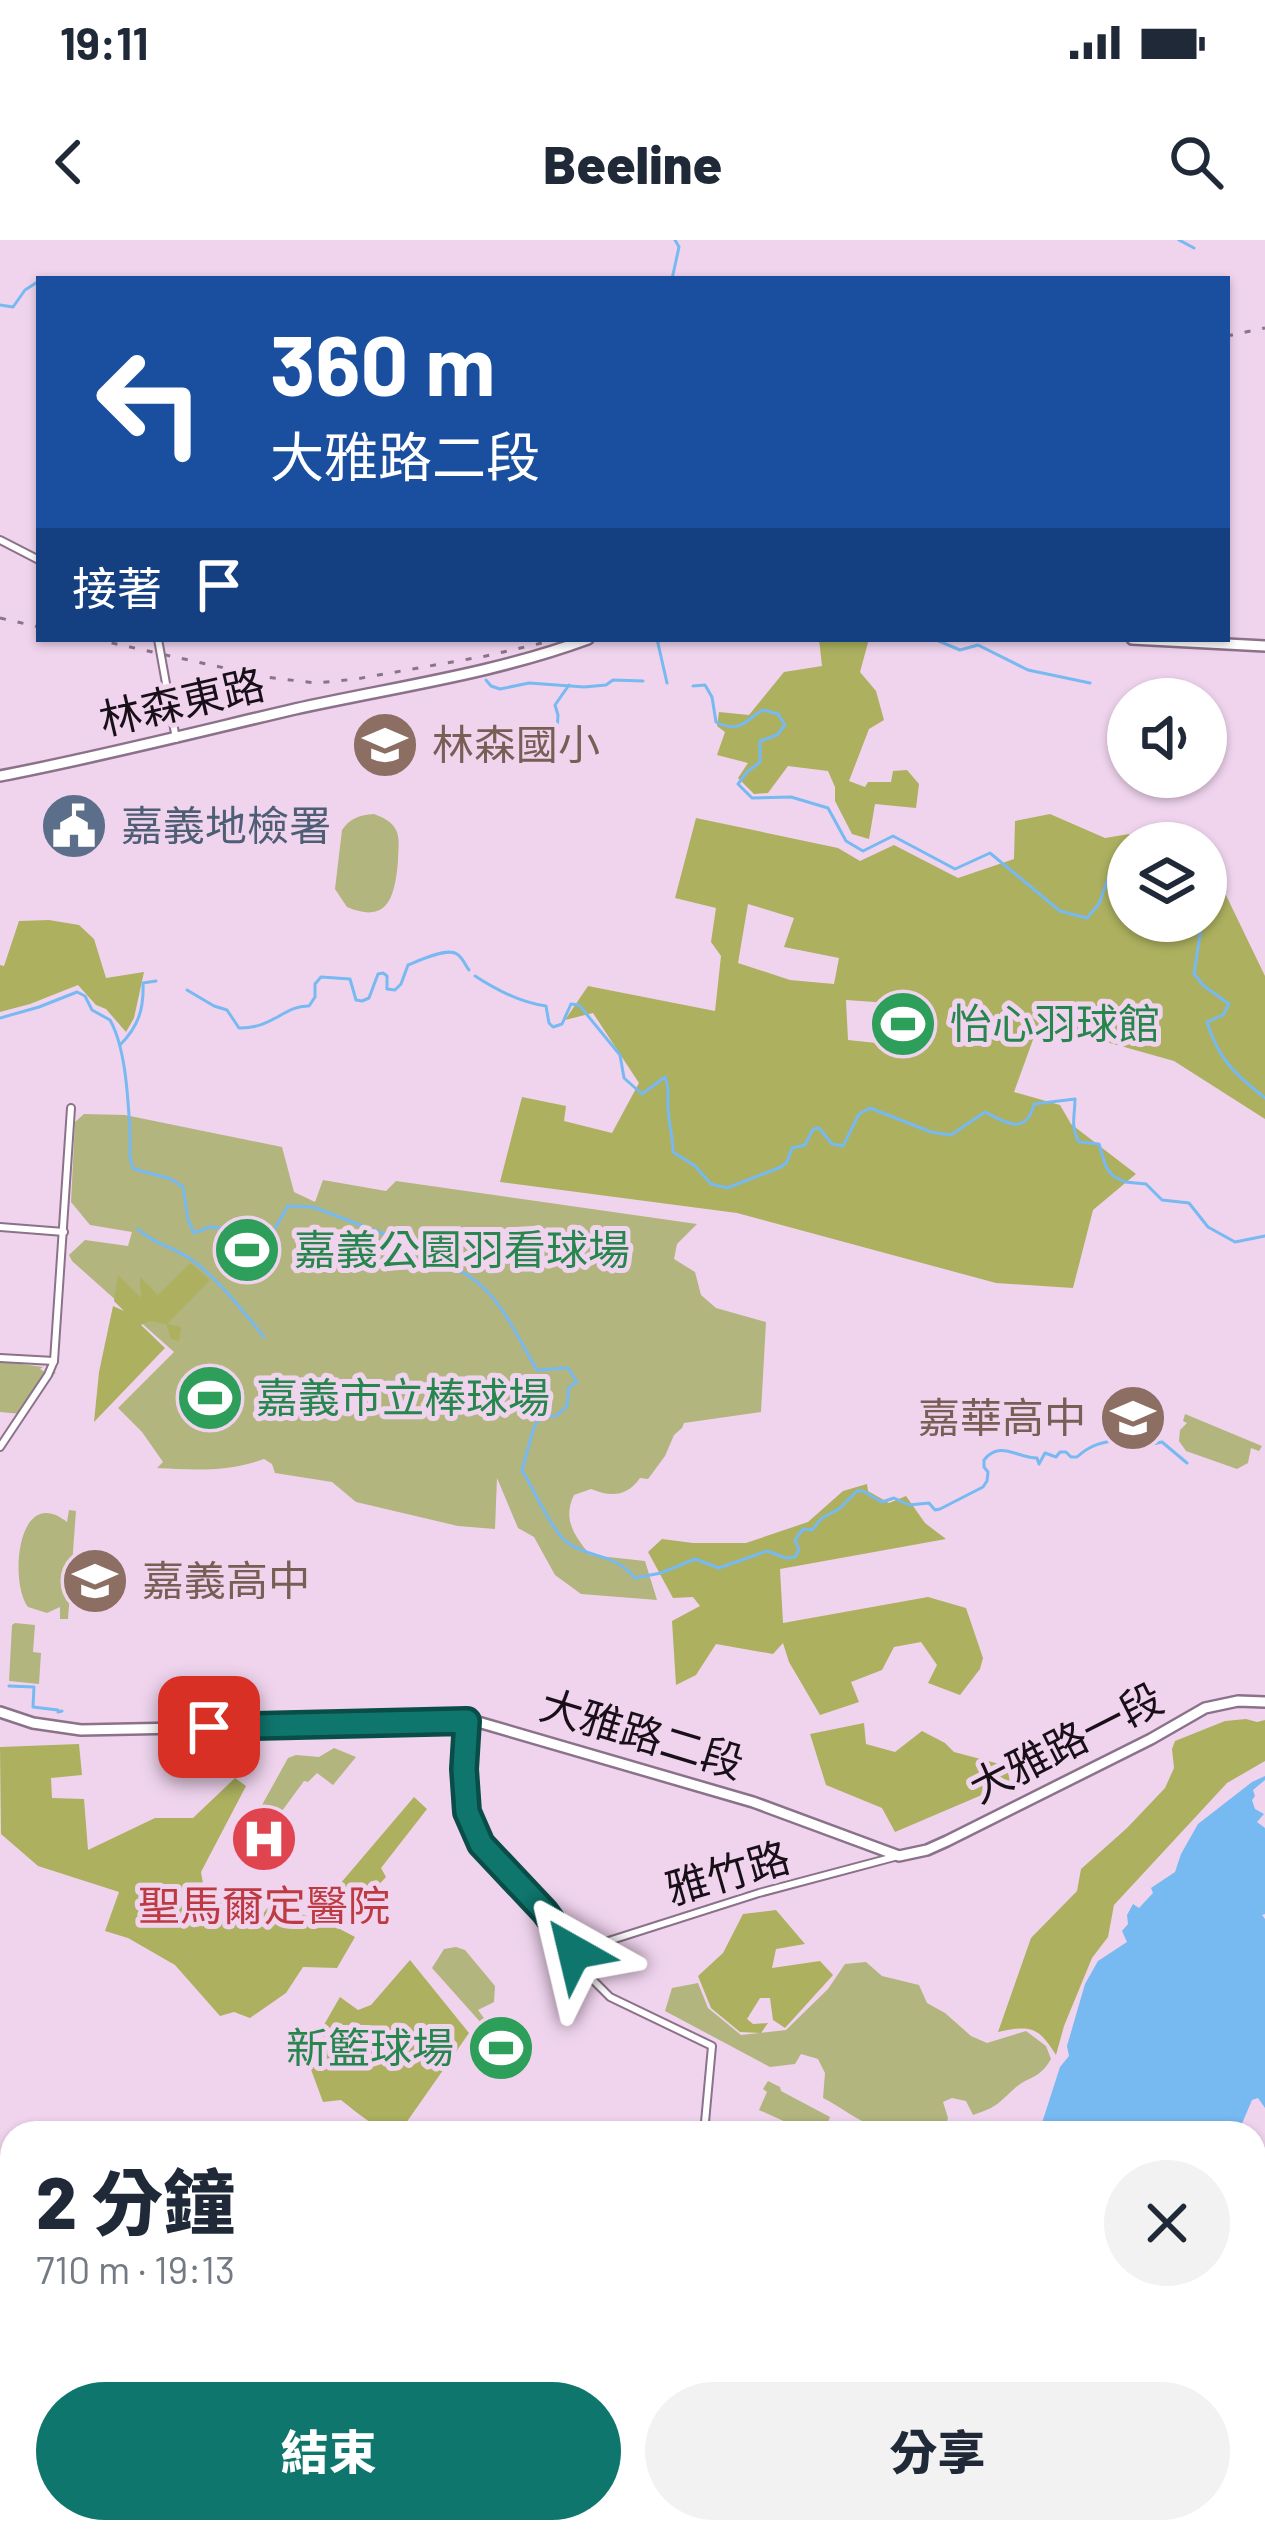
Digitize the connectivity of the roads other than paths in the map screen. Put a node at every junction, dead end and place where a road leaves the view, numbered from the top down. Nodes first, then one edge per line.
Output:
1 (0, 540) edge
2 (36, 558) edge
3 (159, 642) edge
4 (581, 642) edge
5 (1189, 642) edge
6 (1265, 646) edge
7 (176, 739) junction
8 (0, 776) edge
9 (71, 1108) dead end
10 (0, 1227) edge
11 (64, 1232) junction
12 (0, 1358) edge
13 (54, 1361) junction
14 (0, 1447) edge
15 (1265, 1702) edge
16 (0, 1712) edge
17 (467, 1721) junction
18 (899, 1856) junction
19 (574, 1952) junction
20 (705, 2121) edge

1 - 2 street
3 - 7 street
4 - 7 main road, 林森東路
5 - 6 main road
7 - 8 main road, 林森東路
9 - 11 street
10 - 11 street
11 - 13 street
12 - 13 street
13 - 14 street
15 - 18 main road, 大雅路一段
16 - 17 main road, 大雅路二段
17 - 18 main road, 大雅路二段
17 - 19 street
18 - 19 street, 雅竹路
19 - 20 street

